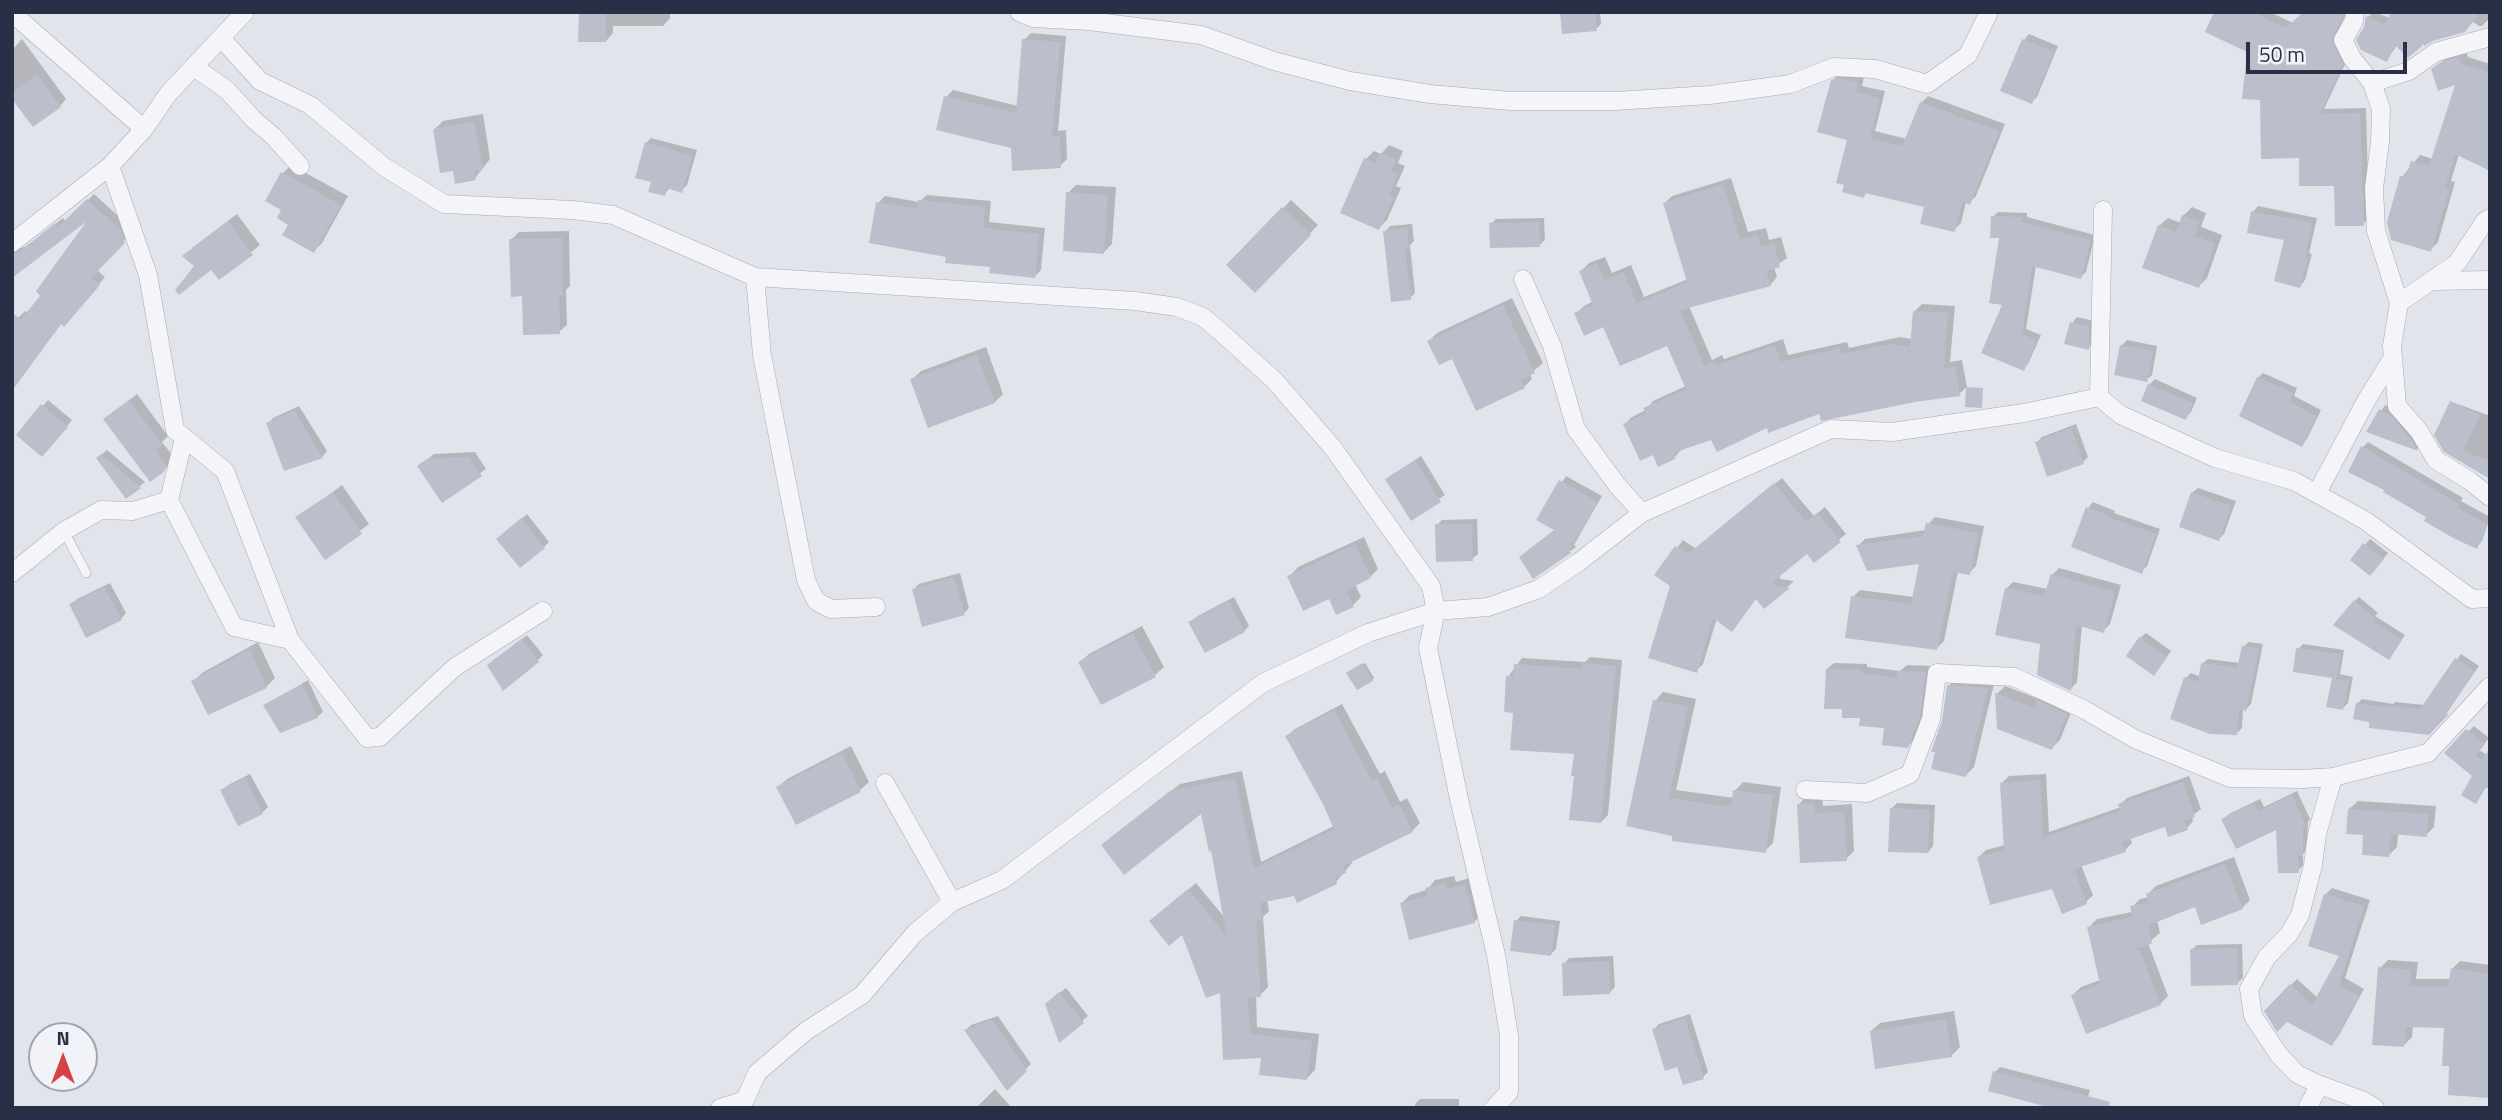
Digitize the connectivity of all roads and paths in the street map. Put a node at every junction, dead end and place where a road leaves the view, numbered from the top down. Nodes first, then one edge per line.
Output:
1 (245, 12) edge
2 (1019, 12) edge
3 (1989, 12) edge
4 (2355, 12) edge
5 (12, 13) edge
6 (2490, 37) edge
7 (222, 38) junction
8 (194, 67) junction
9 (2372, 83) junction
10 (144, 129) junction
11 (110, 166) junction
12 (300, 166) dead end
13 (2103, 210) dead end
14 (2490, 218) edge
15 (12, 243) edge
16 (755, 277) junction
17 (1523, 279) dead end
18 (2433, 281) junction
19 (2490, 281) edge
20 (2399, 303) junction
21 (2393, 357) junction
22 (2099, 397) junction
23 (184, 438) junction
24 (2316, 493) junction
25 (2490, 498) edge
26 (169, 500) junction
27 (1642, 513) junction
28 (64, 531) junction
29 (12, 573) edge
30 (86, 573) dead end
31 (2490, 598) edge
32 (876, 607) dead end
33 (543, 611) dead end
34 (1436, 611) junction
35 (290, 640) junction
36 (2490, 686) edge
37 (2333, 776) junction
38 (885, 783) dead end
39 (1805, 790) dead end
40 (952, 902) junction
41 (2320, 1085) junction
42 (720, 1108) edge
43 (1494, 1108) edge
44 (2307, 1108) edge
45 (2375, 1108) edge

1 - 7 street
2 - 3 street
4 - 9 street
5 - 10 street
6 - 9 street
7 - 8 street
7 - 16 street
8 - 10 street
8 - 12 street
9 - 20 street
10 - 11 street
11 - 15 street
11 - 23 street
13 - 22 street
14 - 18 street
16 - 32 street
16 - 34 street
17 - 27 street
18 - 19 street
18 - 20 street
20 - 21 street
21 - 24 street
21 - 25 street
22 - 24 street
22 - 27 street
23 - 26 street
23 - 35 street
24 - 31 street
26 - 28 street
26 - 35 street
27 - 34 street
28 - 29 street
28 - 30 lane
33 - 35 street
34 - 40 street
34 - 43 street
36 - 37 street
37 - 39 street
37 - 41 street
38 - 40 street
40 - 42 street
41 - 44 street
41 - 45 street

